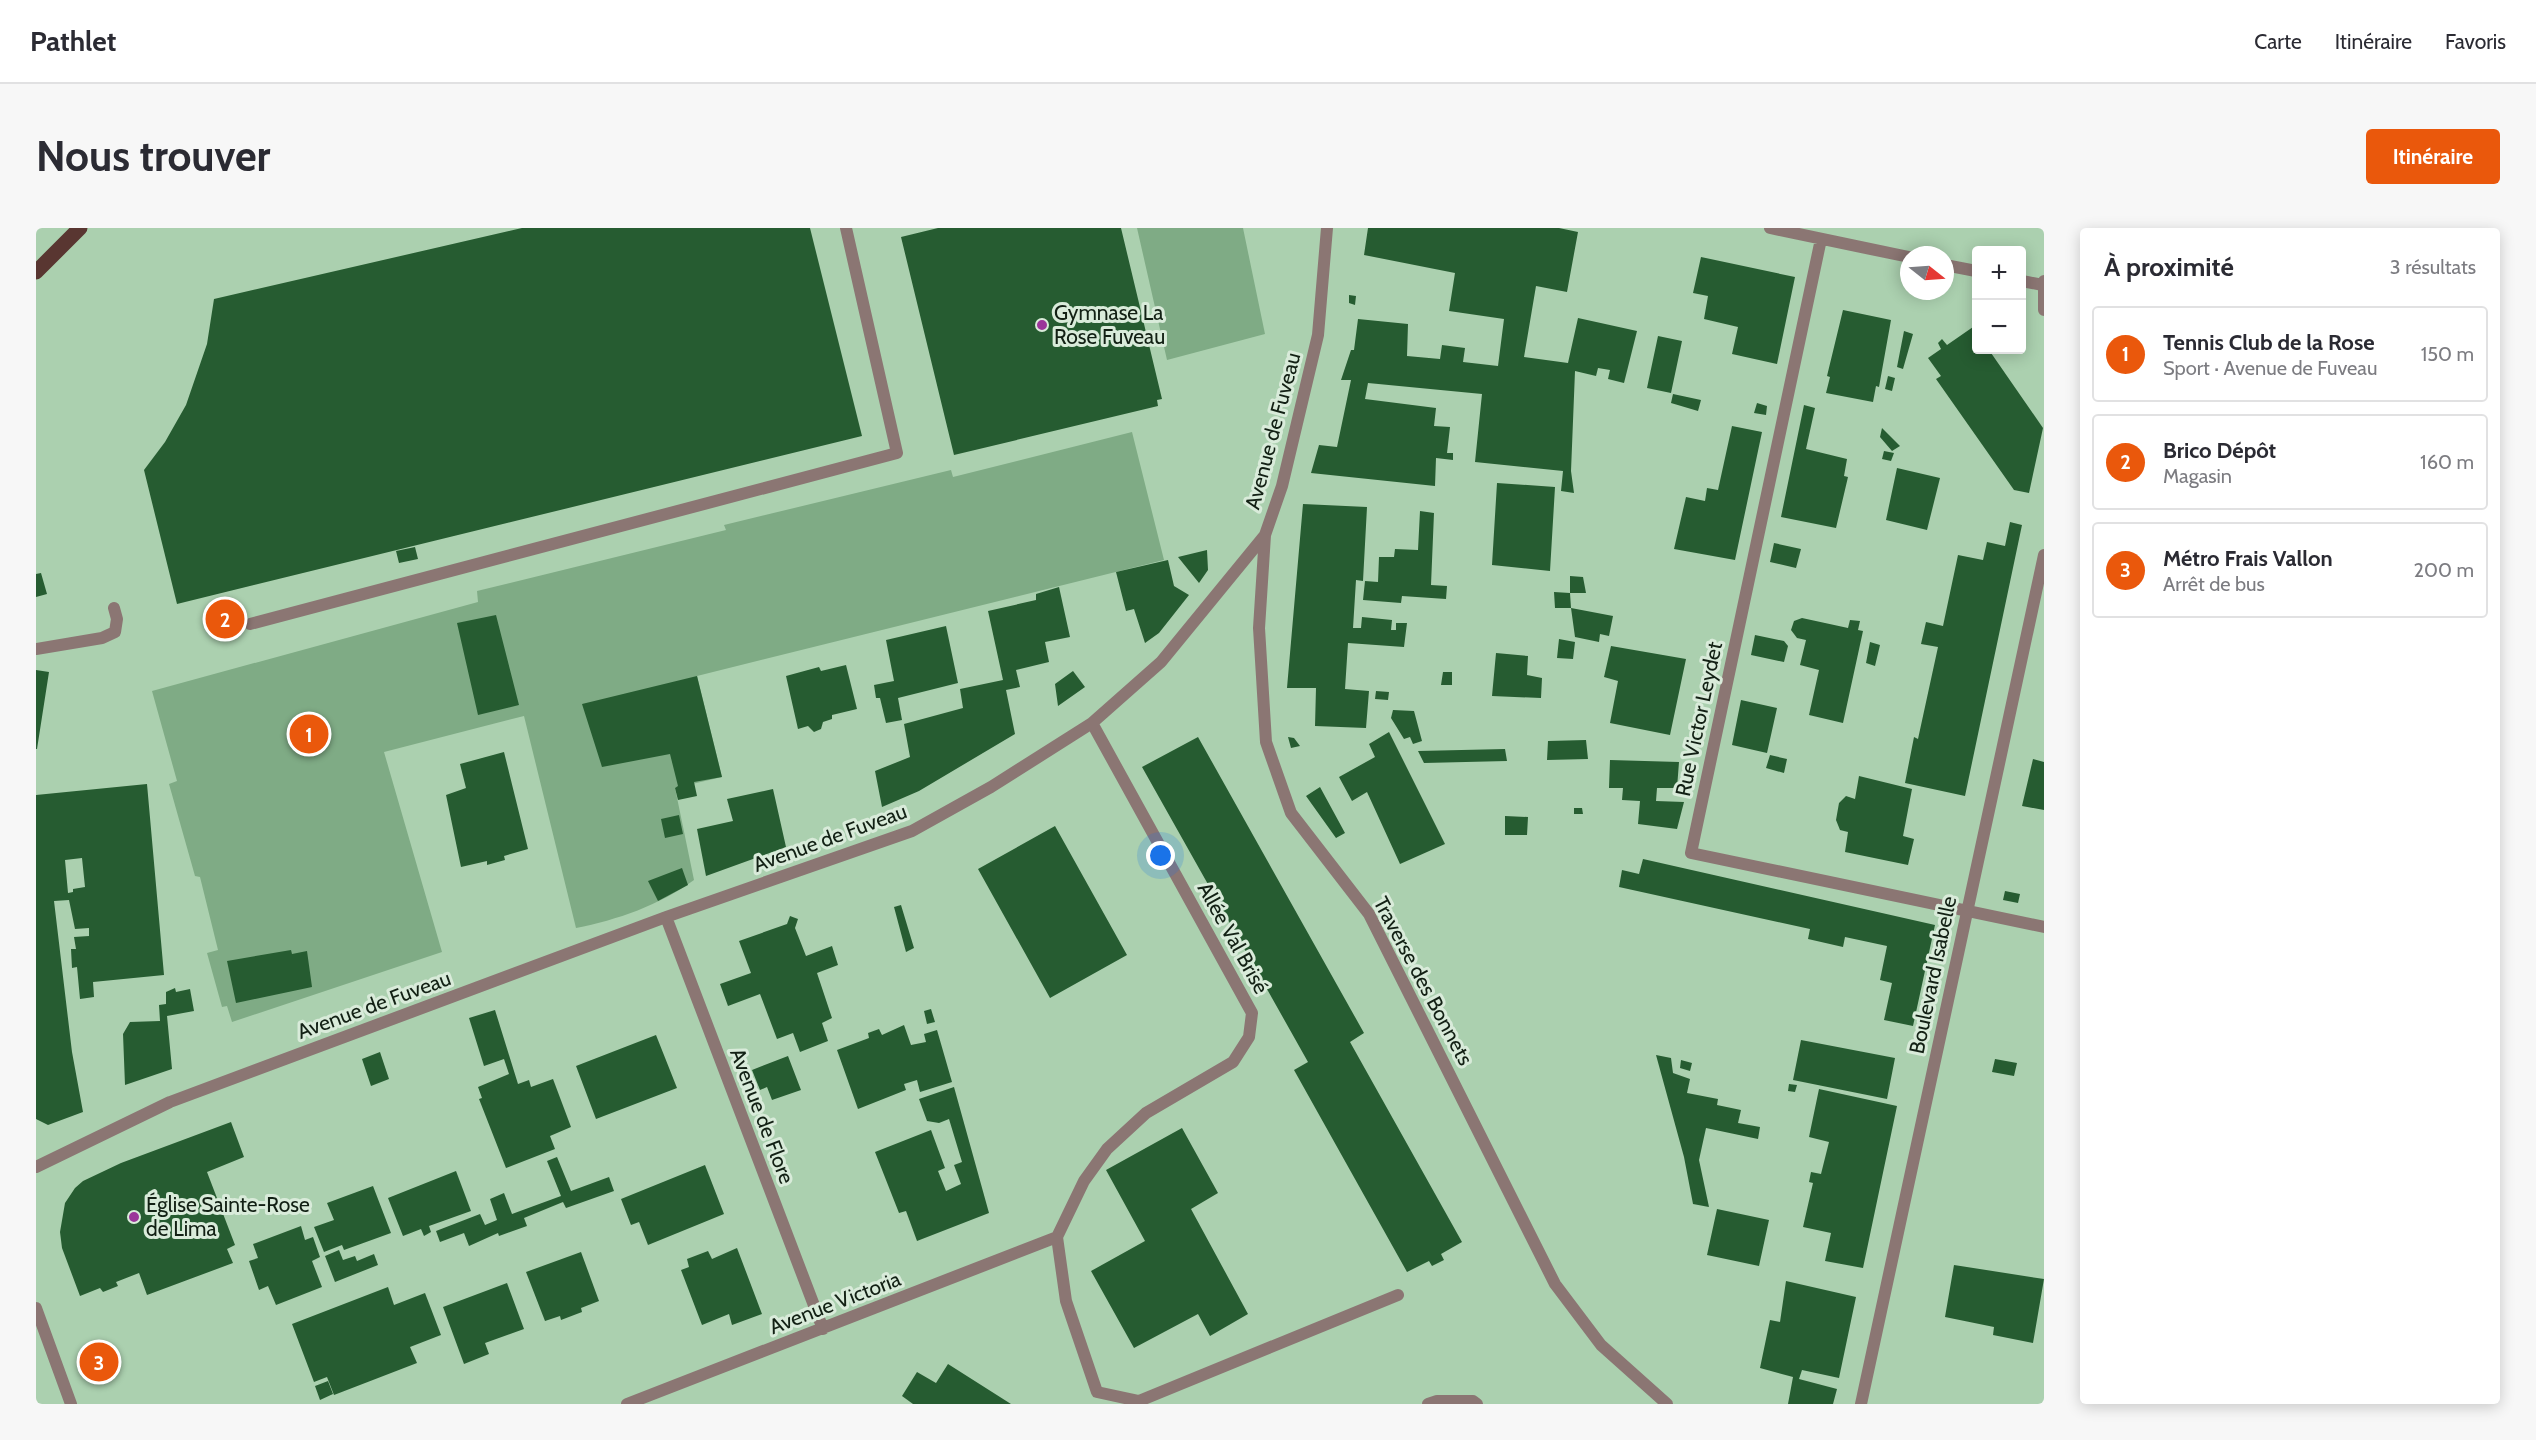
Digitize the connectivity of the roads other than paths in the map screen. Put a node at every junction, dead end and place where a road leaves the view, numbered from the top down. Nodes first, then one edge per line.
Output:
1 (80, 228) edge
2 (846, 228) edge
3 (1327, 228) edge
4 (1770, 228) edge
5 (1821, 239) junction
6 (1900, 255) edge
7 (1954, 266) edge
8 (1972, 270) edge
9 (36, 273) edge
10 (2026, 281) edge
11 (2043, 283) edge
12 (2044, 310) edge
13 (1265, 535) junction
14 (2044, 555) edge
15 (114, 608) dead end
16 (250, 624) dead end
17 (36, 649) edge
18 (1092, 723) junction
19 (1966, 911) junction
20 (666, 917) junction
21 (2044, 927) edge
22 (36, 1167) edge
23 (1057, 1236) junction
24 (1398, 1295) dead end
25 (36, 1308) edge
26 (823, 1329) junction
27 (71, 1404) edge
28 (627, 1404) edge
29 (1428, 1404) edge
30 (1477, 1404) edge
31 (1667, 1404) edge
32 (1861, 1404) edge

1 - 9 main road
2 - 16 street
3 - 13 street, Avenue de Fuveau
4 - 5 street
5 - 6 street
5 - 19 street, Rue Victor Leydet
7 - 8 street
10 - 11 street
11 - 12 street
13 - 18 street, Avenue de Fuveau
13 - 31 street, Traverse des Bonnets
14 - 19 street, Boulevard Isabelle
15 - 17 street
18 - 20 street, Avenue de Fuveau
18 - 23 street, Allée Val Brisé
19 - 21 street, Rue Victor Leydet
19 - 32 street, Boulevard Isabelle
20 - 22 street, Avenue de Fuveau
20 - 26 street, Avenue de Flore
23 - 24 street
23 - 26 street, Avenue Victoria
25 - 27 street
26 - 28 street, Avenue Victoria
29 - 30 street

